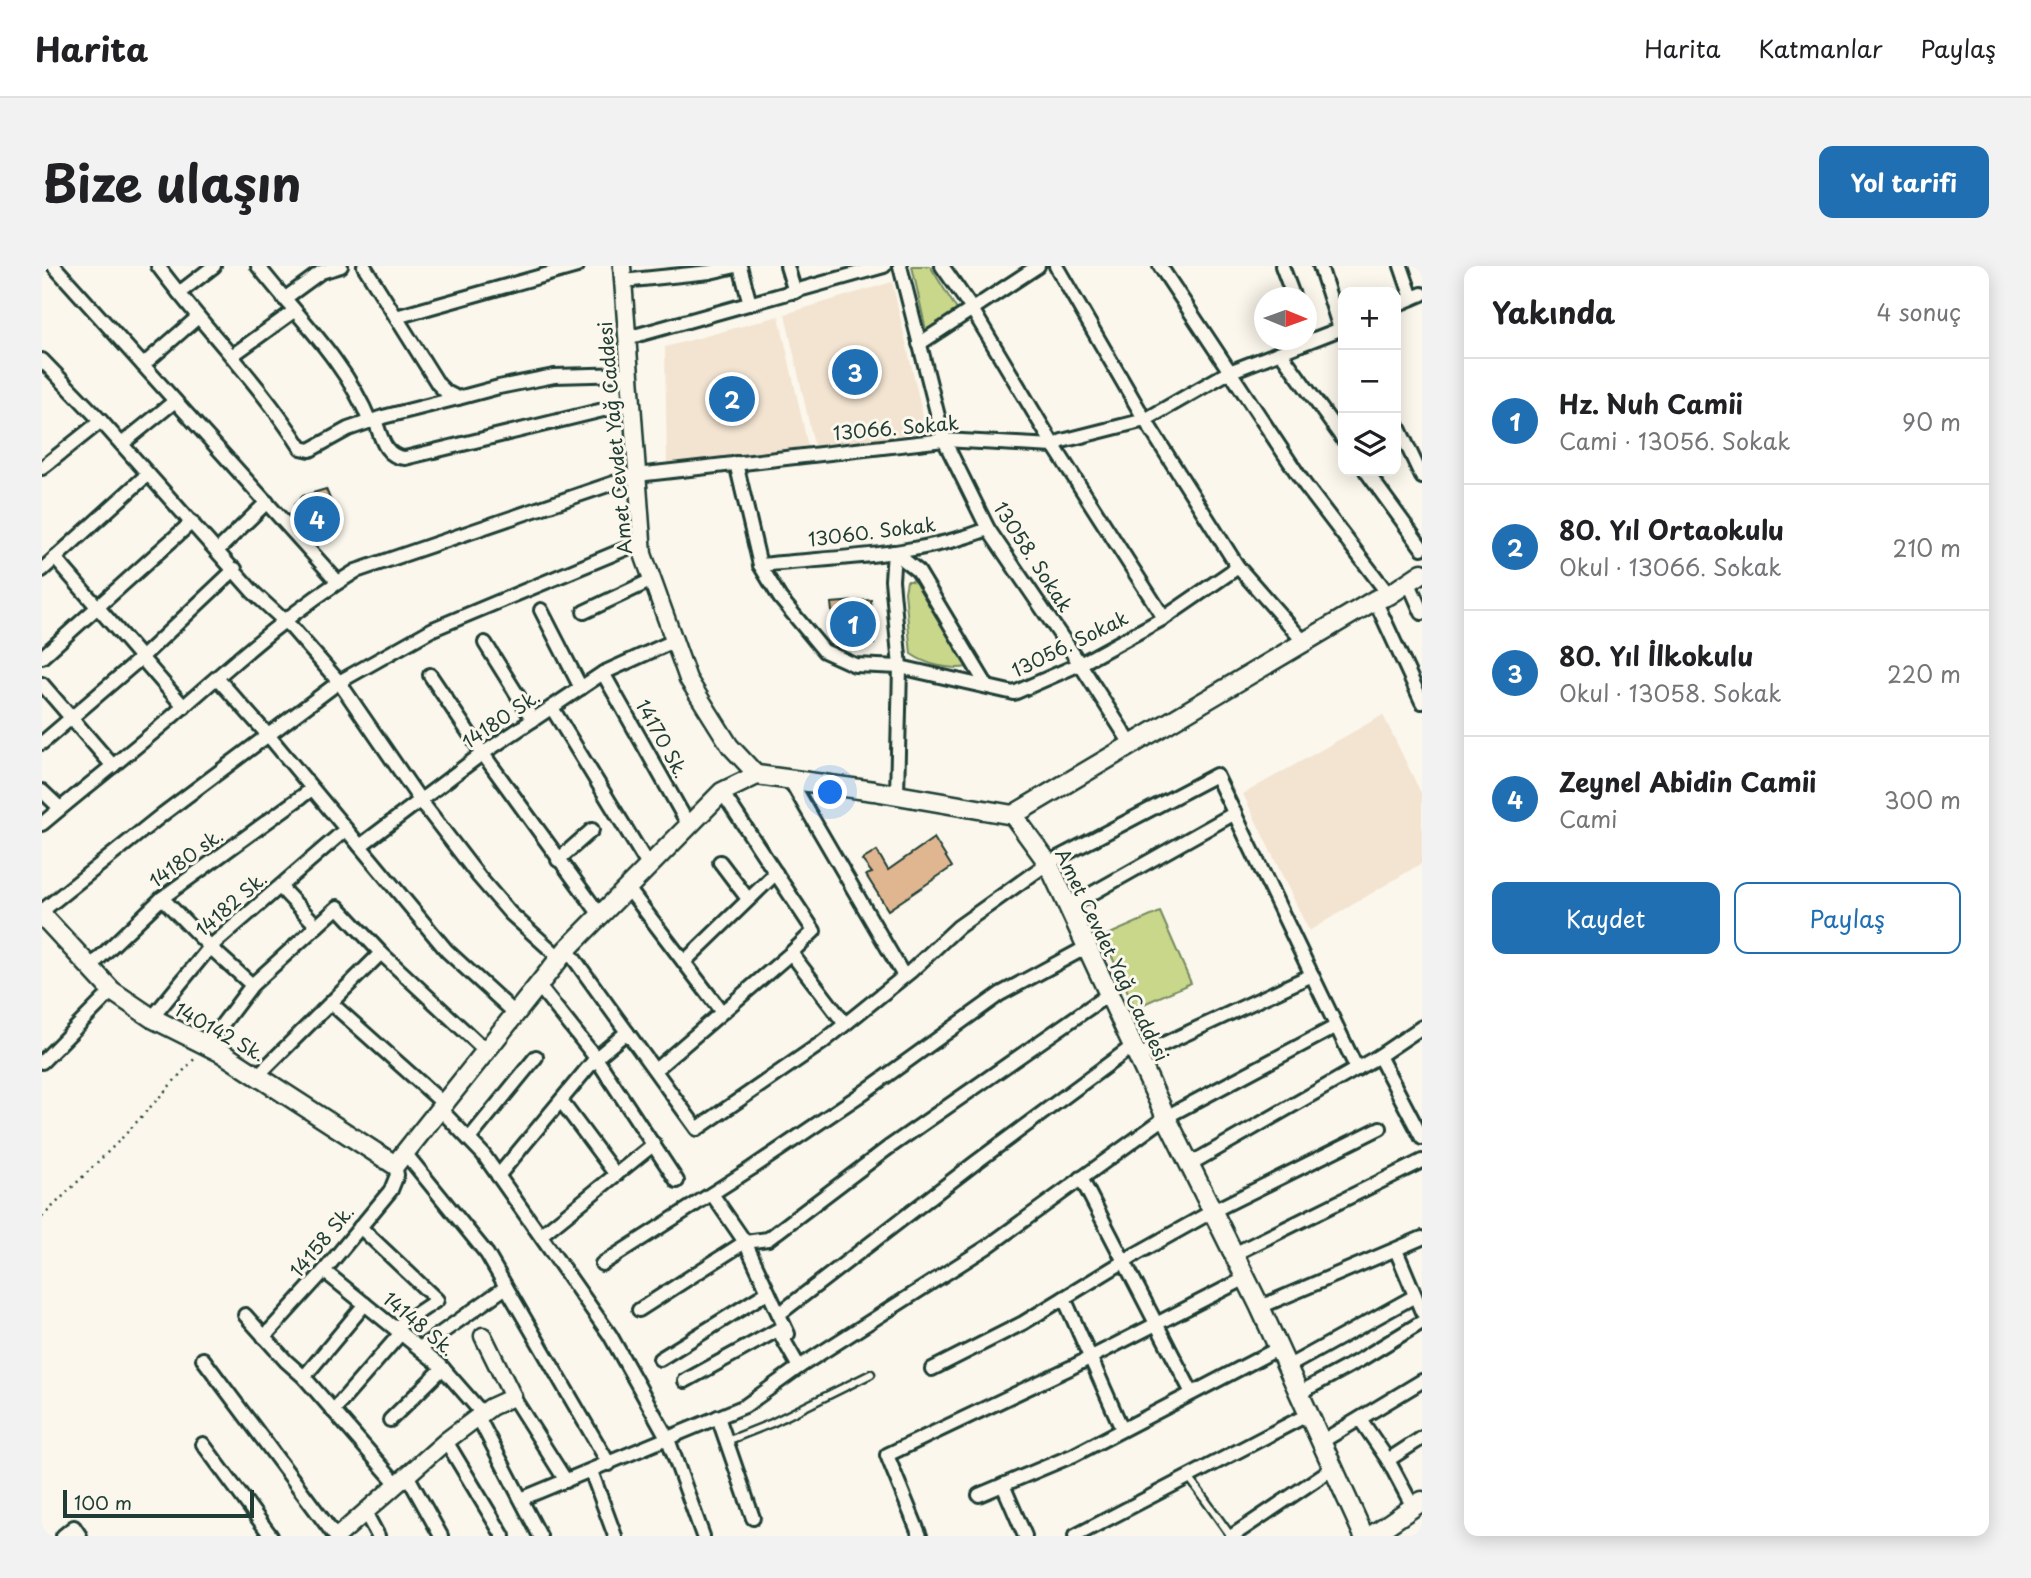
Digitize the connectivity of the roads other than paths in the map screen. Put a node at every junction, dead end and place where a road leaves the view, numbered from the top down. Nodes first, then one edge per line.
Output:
1 (48, 266) edge
2 (54, 266) edge
3 (158, 266) edge
4 (214, 266) edge
5 (258, 266) edge
6 (341, 266) edge
7 (364, 266) edge
8 (577, 266) edge
9 (738, 266) edge
10 (787, 266) edge
11 (884, 266) edge
12 (900, 266) edge
13 (942, 266) edge
14 (1038, 266) edge
15 (1056, 266) edge
16 (1160, 266) edge
17 (1282, 266) edge
18 (1320, 266) edge
19 (1401, 266) edge
20 (42, 269) edge
21 (622, 274) edge
22 (1290, 287) edge
23 (795, 292) junction
24 (179, 293) junction
25 (1417, 296) edge
26 (284, 299) junction
27 (750, 304) junction
28 (972, 309) junction
29 (294, 311) junction
30 (198, 317) junction
31 (396, 317) junction
32 (1338, 318) edge
33 (1338, 330) edge
34 (1317, 333) edge
35 (627, 338) junction
36 (919, 344) junction
37 (1285, 350) edge
38 (1280, 353) junction
39 (233, 355) junction
40 (42, 360) edge
41 (142, 365) junction
42 (1229, 372) junction
43 (629, 374) junction
44 (458, 398) junction
45 (175, 401) junction
46 (632, 403) junction
47 (1145, 420) junction
48 (101, 421) junction
49 (372, 421) junction
50 (1338, 432) edge
51 (1401, 433) edge
52 (944, 440) junction
53 (123, 443) junction
54 (1054, 446) junction
55 (736, 463) junction
56 (42, 468) edge
57 (148, 474) junction
58 (637, 475) junction
59 (1370, 476) edge
60 (1422, 477) edge
61 (267, 502) junction
62 (192, 522) junction
63 (988, 529) junction
64 (642, 542) junction
65 (1422, 548) edge
66 (218, 550) junction
67 (894, 552) junction
68 (55, 558) junction
69 (760, 565) junction
70 (1238, 567) junction
71 (235, 569) junction
72 (42, 570) edge
73 (1415, 577) edge
74 (652, 580) junction
75 (338, 582) junction
76 (1382, 598) junction
77 (98, 607) junction
78 (541, 610) dead end
79 (584, 611) dead end
80 (1422, 613) edge
81 (1164, 618) junction
82 (284, 620) junction
83 (674, 641) junction
84 (1304, 642) junction
85 (485, 643) dead end
86 (42, 657) edge
87 (141, 657) junction
88 (1080, 664) junction
89 (900, 667) junction
90 (603, 673) junction
91 (430, 674) dead end
92 (217, 678) junction
93 (339, 682) junction
94 (42, 684) edge
95 (987, 686) junction
96 (580, 688) junction
97 (1422, 702) edge
98 (184, 707) junction
99 (551, 708) junction
100 (73, 717) junction
101 (533, 720) junction
102 (268, 735) junction
103 (42, 743) edge
104 (1131, 744) junction
105 (483, 754) junction
106 (113, 766) junction
107 (757, 775) junction
108 (790, 780) junction
109 (312, 789) junction
110 (42, 791) edge
111 (722, 792) junction
112 (897, 795) junction
113 (420, 800) junction
114 (60, 808) junction
115 (1235, 813) junction
116 (1013, 815) junction
117 (42, 824) edge
118 (688, 824) junction
119 (592, 830) dead end
120 (345, 831) junction
121 (360, 846) junction
122 (558, 860) junction
123 (720, 862) dead end
124 (1048, 863) junction
125 (648, 865) junction
126 (776, 873) junction
127 (280, 887) junction
128 (627, 887) junction
129 (162, 898) junction
130 (748, 899) junction
131 (1069, 907) junction
132 (42, 913) edge
133 (600, 915) junction
134 (317, 926) junction
135 (209, 947) junction
136 (1087, 947) junction
137 (381, 953) junction
138 (791, 953) junction
139 (563, 954) junction
140 (684, 962) junction
141 (90, 967) junction
142 (1312, 975) junction
143 (904, 976) junction
144 (252, 985) junction
145 (538, 985) junction
146 (113, 991) junction
147 (1109, 994) junction
148 (331, 1003) junction
149 (721, 1011) junction
150 (516, 1014) junction
151 (152, 1018) junction
152 (845, 1024) junction
153 (1335, 1027) junction
154 (1422, 1027) edge
155 (627, 1032) junction
156 (206, 1046) junction
157 (486, 1051) junction
158 (1135, 1051) junction
159 (1379, 1056) junction
160 (537, 1057) dead end
161 (596, 1059) junction
162 (42, 1062) edge
163 (1357, 1069) junction
164 (655, 1070) junction
165 (257, 1076) junction
166 (561, 1101) junction
167 (442, 1106) junction
168 (1166, 1117) junction
169 (1380, 1128) dead end
170 (1422, 1138) edge
171 (468, 1139) junction
172 (654, 1144) junction
173 (400, 1159) junction
174 (1422, 1161) edge
175 (1190, 1164) junction
176 (616, 1175) junction
177 (498, 1176) junction
178 (1081, 1178) junction
179 (677, 1181) dead end
180 (712, 1194) junction
181 (1213, 1211) junction
182 (360, 1227) junction
183 (541, 1235) junction
184 (1422, 1238) edge
185 (745, 1242) junction
186 (1396, 1250) junction
187 (1234, 1254) junction
188 (1125, 1261) junction
189 (602, 1264) dead end
190 (324, 1271) junction
191 (1246, 1278) junction
192 (506, 1287) junction
193 (768, 1292) junction
194 (1415, 1296) junction
195 (1064, 1298) junction
196 (365, 1304) junction
197 (1261, 1307) junction
198 (639, 1310) dead end
199 (1422, 1312) edge
200 (245, 1315) dead end
201 (781, 1320) junction
202 (1422, 1322) edge
203 (1158, 1323) junction
204 (398, 1331) junction
205 (264, 1336) junction
206 (482, 1336) dead end
207 (420, 1348) junction
208 (1279, 1348) junction
209 (1091, 1357) junction
210 (203, 1359) dead end
211 (660, 1359) dead end
212 (799, 1367) junction
213 (1287, 1367) junction
214 (443, 1368) junction
215 (932, 1368) dead end
216 (871, 1374) dead end
217 (304, 1377) junction
218 (685, 1381) dead end
219 (1422, 1381) edge
220 (1192, 1393) junction
221 (1299, 1393) junction
222 (513, 1397) junction
223 (333, 1411) junction
224 (1309, 1414) junction
225 (480, 1415) junction
226 (718, 1417) junction
227 (1360, 1419) junction
228 (390, 1420) dead end
229 (1122, 1429) junction
230 (1422, 1438) edge
231 (668, 1439) junction
232 (446, 1441) junction
233 (727, 1441) junction
234 (1321, 1442) junction
235 (203, 1444) dead end
236 (1388, 1460) junction
237 (609, 1464) junction
238 (1333, 1468) junction
239 (591, 1471) junction
240 (1188, 1476) junction
241 (402, 1480) junction
242 (566, 1481) junction
243 (1003, 1485) junction
244 (979, 1495) dead end
245 (521, 1499) junction
246 (1418, 1504) edge
247 (365, 1513) junction
248 (753, 1518) dead end
249 (63, 1536) edge
250 (80, 1536) edge
251 (271, 1536) edge
252 (336, 1536) edge
253 (378, 1536) edge
254 (441, 1536) edge
255 (503, 1536) edge
256 (540, 1536) edge
257 (615, 1536) edge
258 (702, 1536) edge
259 (920, 1536) edge
260 (1025, 1536) edge
261 (1075, 1536) edge
262 (1232, 1536) edge
263 (1364, 1536) edge
264 (1371, 1536) edge

1 - 20 street
2 - 41 street
3 - 24 street
4 - 24 street
5 - 26 street
6 - 26 street
7 - 31 street
8 - 31 street
9 - 21 street
9 - 27 street
10 - 23 street
11 - 23 street
12 - 36 street, 13058. Sokak
13 - 28 street
14 - 28 street
15 - 47 street
16 - 42 street
17 - 22 street
18 - 32 street
19 - 25 street
21 - 35 street, Amet Cevdet Yağ Caddesi
23 - 27 street
24 - 30 street
26 - 29 street
27 - 35 street
28 - 36 street
28 - 54 street
29 - 39 street
29 - 49 street
30 - 39 street
30 - 41 street
31 - 44 street
33 - 34 street, 13066. Sokak
35 - 43 street, Amet Cevdet Yağ Caddesi
36 - 52 street, 13058. Sokak
37 - 38 street, 13066. Sokak
38 - 42 street, 13066. Sokak
38 - 50 street
39 - 49 street
40 - 48 street
41 - 45 street
42 - 47 street, 13066. Sokak
42 - 76 street
43 - 44 street
43 - 46 street, Amet Cevdet Yağ Caddesi
44 - 49 street
45 - 53 street
45 - 61 street
46 - 49 street
46 - 58 street, Amet Cevdet Yağ Caddesi
47 - 54 street, 13066. Sokak
47 - 70 street
48 - 53 street
48 - 56 street
51 - 60 street
52 - 54 street, 13066. Sokak
52 - 55 street, 13066. Sokak
52 - 63 street, 13058. Sokak
53 - 57 street
54 - 81 street
55 - 58 street, 13066. Sokak
55 - 69 street, 13056. Sokak
57 - 62 street
57 - 68 street
58 - 64 street, Amet Cevdet Yağ Caddesi
58 - 75 street, 13066. Sokak
59 - 65 street
61 - 66 street
61 - 75 street
62 - 66 street
62 - 77 street
63 - 67 street, 13060. Sokak
63 - 88 street, 13058. Sokak
64 - 74 street, Amet Cevdet Yağ Caddesi
64 - 93 street
66 - 71 street
67 - 69 street, 13060. Sokak
67 - 89 street
67 - 95 street
68 - 72 street
68 - 77 street
69 - 89 street, 13056. Sokak
70 - 81 street, 13056. Sokak
70 - 84 street
71 - 82 street
71 - 87 street
73 - 76 main road
73 - 80 street
74 - 79 street
74 - 83 street, Amet Cevdet Yağ Caddesi
75 - 82 street, 13066. Sokak
76 - 84 main road
76 - 97 street
77 - 86 street
77 - 87 street
78 - 96 street
81 - 88 street, 13056. Sokak
82 - 92 street, 13066. Sokak
82 - 93 street
83 - 90 street, 14180 Sk.
83 - 107 street, Amet Cevdet Yağ Caddesi
84 - 104 main road
85 - 101 street
87 - 98 street
87 - 100 street
88 - 95 street, 13056. Sokak
88 - 104 street, 13058. Sokak
89 - 95 street, 13056. Sokak
89 - 112 street
90 - 96 street, 14180 Sk.
90 - 118 street, 14170 Sk.
91 - 105 street
92 - 98 street, 13066. Sokak
92 - 102 street
93 - 102 street
93 - 113 street
94 - 100 street
96 - 99 street, 14180 Sk.
98 - 106 street, 13066. Sokak
99 - 101 street, 14180 Sk.
99 - 125 street
100 - 103 street
100 - 106 street
101 - 105 street, 14180 Sk.
102 - 109 street
102 - 132 street
104 - 116 main road
105 - 113 street, 14180 Sk.
105 - 122 street
106 - 114 street, 13066. Sokak
107 - 108 main road
107 - 111 main road
108 - 112 main road
108 - 143 street
109 - 120 street
109 - 129 street, 14180 sk.
110 - 114 street
111 - 118 main road
111 - 126 street
112 - 116 main road
113 - 121 street, 14180 Sk.
113 - 139 street
114 - 117 street, 13066. Sokak
115 - 124 street
115 - 131 street
115 - 142 street
116 - 124 main road, Amet Cevdet Yağ Caddesi
118 - 125 main road
119 - 122 street
120 - 121 street
120 - 127 street, 14182 Sk.
121 - 150 street
122 - 133 street
123 - 130 street
124 - 131 main road, Amet Cevdet Yağ Caddesi
124 - 143 street
125 - 128 main road
126 - 130 street
126 - 138 street
127 - 134 street
127 - 135 street, 14182 Sk.
128 - 133 main road
128 - 140 street
129 - 135 street
129 - 141 street, 14180 sk.
130 - 140 street
131 - 136 main road, Amet Cevdet Yağ Caddesi
132 - 141 main road, 140142 Sk.
133 - 139 main road
134 - 137 street
134 - 144 street
135 - 144 street
135 - 151 street, 14182 Sk.
136 - 147 main road, Amet Cevdet Yağ Caddesi
136 - 180 street
137 - 148 street
137 - 157 street
138 - 149 street
138 - 152 street
139 - 145 main road
139 - 155 street
140 - 149 street
141 - 146 main road, 140142 Sk.
142 - 153 street
142 - 158 street
143 - 152 street
144 - 156 street
145 - 150 main road
145 - 161 street
146 - 151 main road, 140142 Sk.
146 - 162 street
147 - 158 main road, Amet Cevdet Yağ Caddesi
147 - 185 street
148 - 165 street
148 - 167 street
149 - 164 street
150 - 157 main road
151 - 156 main road, 140142 Sk.
152 - 164 street
153 - 163 street
153 - 168 street
154 - 159 street
155 - 161 street
155 - 164 street
156 - 165 main road, 140142 Sk.
157 - 167 main road
158 - 168 main road, Amet Cevdet Yağ Caddesi
158 - 201 street
159 - 163 street
159 - 170 street
160 - 171 street
161 - 166 street
161 - 172 street
163 - 175 street
165 - 173 main road, 140142 Sk.
166 - 176 street
166 - 177 street
167 - 171 street
167 - 173 main road
168 - 175 main road, Amet Cevdet Yağ Caddesi
168 - 178 street
169 - 181 street
171 - 177 street
172 - 176 street
172 - 179 street
173 - 182 street, 14158 Sk.
173 - 192 street
174 - 187 street
175 - 181 main road, Amet Cevdet Yağ Caddesi
176 - 183 street
177 - 183 street
178 - 188 street
178 - 212 street
180 - 185 street
180 - 189 street
181 - 187 main road, Amet Cevdet Yağ Caddesi
181 - 188 street
182 - 190 street, 14158 Sk.
182 - 204 street
183 - 231 street
184 - 186 street
185 - 193 street
185 - 198 street
186 - 194 street
186 - 197 street
187 - 191 main road, Amet Cevdet Yağ Caddesi
188 - 195 street
188 - 203 street
190 - 196 street, 14148 Sk.
190 - 205 street, 14158 Sk.
191 - 197 main road, Amet Cevdet Yağ Caddesi
191 - 203 street
192 - 207 street
192 - 237 street
193 - 201 street
193 - 211 street
194 - 199 street
194 - 213 street
195 - 209 street
195 - 215 street
196 - 204 street, 14148 Sk.
196 - 217 street
197 - 208 main road, Amet Cevdet Yağ Caddesi
200 - 205 street
201 - 212 street
201 - 218 street
202 - 221 street
203 - 209 street
203 - 220 street
204 - 207 street, 14148 Sk.
204 - 223 street
205 - 217 street
206 - 222 street
207 - 214 street, 14148 Sk.
208 - 213 main road, Amet Cevdet Yağ Caddesi
208 - 220 street
209 - 229 street
209 - 259 street
210 - 252 street
212 - 226 street
213 - 221 main road, Amet Cevdet Yağ Caddesi
214 - 225 street, 14148 Sk.
214 - 228 street
216 - 233 lane
217 - 223 street
219 - 227 street
220 - 229 street
221 - 224 main road, Amet Cevdet Yağ Caddesi
222 - 225 street
222 - 242 street
223 - 241 street
224 - 234 main road, Amet Cevdet Yağ Caddesi
224 - 240 street
225 - 232 street
225 - 245 street, 14148 Sk.
226 - 231 street
226 - 233 street
227 - 234 street
227 - 236 street
229 - 243 street
230 - 236 street
231 - 237 street
231 - 258 street
232 - 241 street
232 - 255 street
233 - 248 street
234 - 238 main road, Amet Cevdet Yağ Caddesi
235 - 251 street
236 - 246 street
237 - 239 street
238 - 262 street
238 - 263 main road, Amet Cevdet Yağ Caddesi
239 - 242 street
239 - 257 street
240 - 261 street
240 - 262 lane
241 - 247 street
241 - 254 street
242 - 245 street
243 - 244 street
243 - 260 street
245 - 256 street, 14148 Sk.
246 - 264 main road
247 - 252 street
247 - 253 street
249 - 250 street

